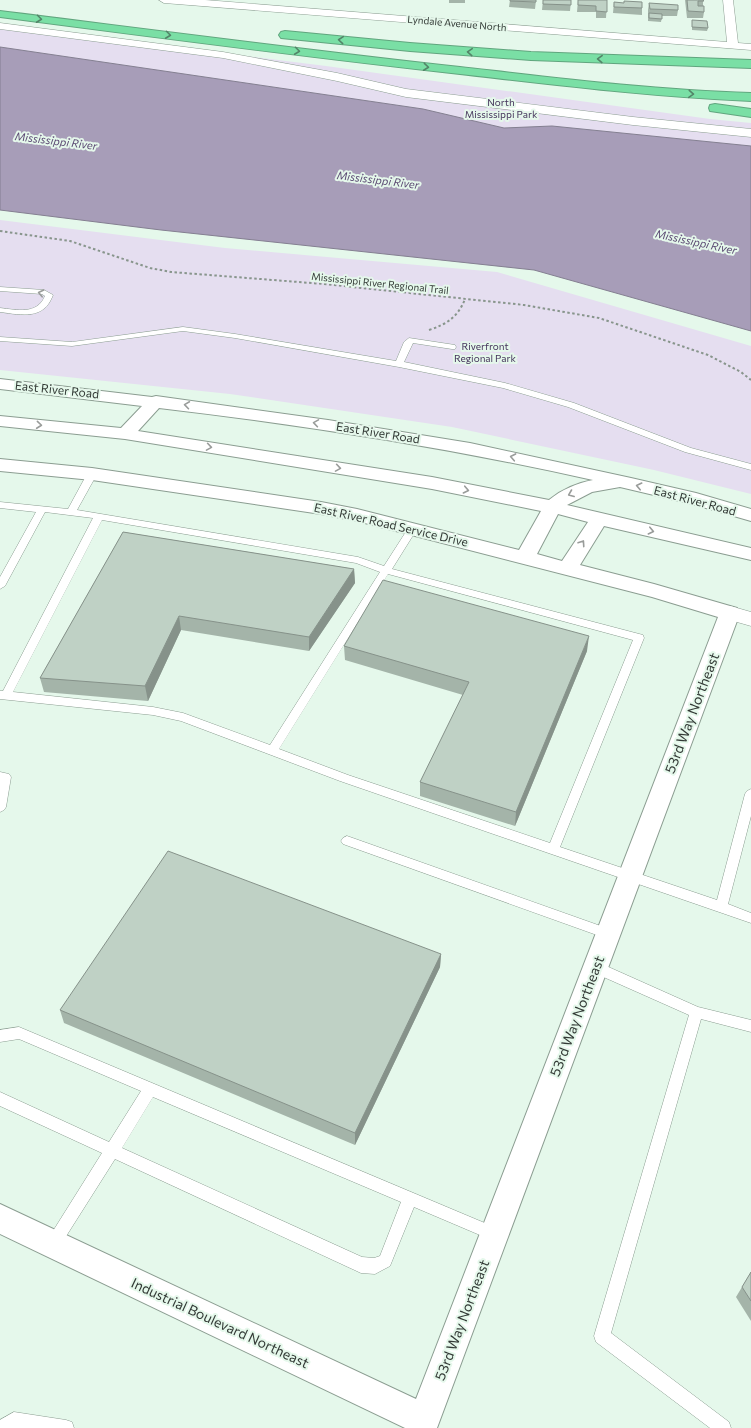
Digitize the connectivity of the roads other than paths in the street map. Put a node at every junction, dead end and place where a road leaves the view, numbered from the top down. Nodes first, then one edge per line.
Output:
1 (164, 0) edge
2 (728, 0) edge
3 (0, 14) edge
4 (0, 26) edge
5 (271, 33) dead end
6 (733, 45) junction
7 (751, 46) edge
8 (751, 65) edge
9 (540, 80) junction
10 (751, 97) edge
11 (751, 111) edge
12 (751, 133) edge
13 (0, 289) edge
14 (0, 310) edge
15 (0, 339) edge
16 (452, 348) dead end
17 (399, 364) junction
18 (0, 384) edge
19 (156, 401) junction
20 (0, 421) edge
21 (125, 434) junction
22 (0, 465) edge
23 (751, 467) edge
24 (92, 474) junction
25 (620, 482) junction
26 (0, 505) edge
27 (552, 507) junction
28 (42, 509) junction
29 (71, 512) junction
30 (751, 515) edge
31 (98, 516) junction
32 (599, 519) junction
33 (412, 529) junction
34 (751, 554) edge
35 (525, 558) junction
36 (568, 569) junction
37 (385, 570) junction
38 (0, 586) edge
39 (740, 616) edge
40 (3, 695) edge
41 (272, 751) junction
42 (0, 776) edge
43 (751, 794) edge
44 (0, 807) edge
45 (347, 841) dead end
46 (553, 850) junction
47 (630, 876) junction
48 (721, 907) junction
49 (751, 918) edge
50 (608, 934) junction
51 (595, 967) junction
52 (696, 1012) junction
53 (751, 1026) edge
54 (0, 1036) edge
55 (151, 1088) junction
56 (0, 1099) edge
57 (112, 1151) junction
58 (410, 1198) junction
59 (0, 1219) edge
60 (495, 1234) junction
61 (53, 1244) junction
62 (432, 1424) edge
63 (2, 1428) edge
64 (66, 1428) edge
65 (723, 1428) edge

1 - 6 street, Lyndale Avenue North
2 - 6 street
3 -> 9 highway
4 - 12 street
8 -> 5 highway
6 - 7 street, Lyndale Avenue North
9 -> 10 highway
9 - 11 highway
14 -> 13 lane
15 - 17 lane
16 - 17 lane
17 - 23 lane
18 - 19 street, East River Road
19 - 21 street
25 -> 19 street, East River Road
20 -> 21 street
21 -> 27 street
22 - 24 street, East River Road Service Drive
24 - 29 lane
24 - 33 street, East River Road Service Drive
25 -> 27 street
30 -> 25 street, East River Road
26 - 28 lane
27 - 32 street
27 - 35 street
28 - 29 lane
28 - 38 lane
29 - 31 lane
31 - 37 lane
31 - 40 lane
32 -> 34 street
36 -> 32 street
33 - 35 street, East River Road Service Drive
33 - 37 lane
35 - 36 street, East River Road Service Drive
36 - 39 street, East River Road Service Drive
37 - 41 lane
37 - 46 lane
39 - 47 street, 53rd Way Northeast
40 - 41 lane
41 - 46 lane
42 - 44 lane
43 - 48 lane
45 - 50 lane
46 - 47 lane
47 - 48 lane
47 - 50 street, 53rd Way Northeast
48 - 49 lane
50 - 51 street, 53rd Way Northeast
51 - 52 lane
51 - 60 street, 53rd Way Northeast
52 - 53 lane
52 - 65 lane
54 - 55 lane
55 - 57 lane
55 - 58 lane
56 - 57 lane
57 - 58 lane
57 - 61 lane
58 - 60 lane
59 - 61 street, Industrial Boulevard Northeast
60 - 62 street, 53rd Way Northeast
61 - 62 street, Industrial Boulevard Northeast
63 - 64 lane

